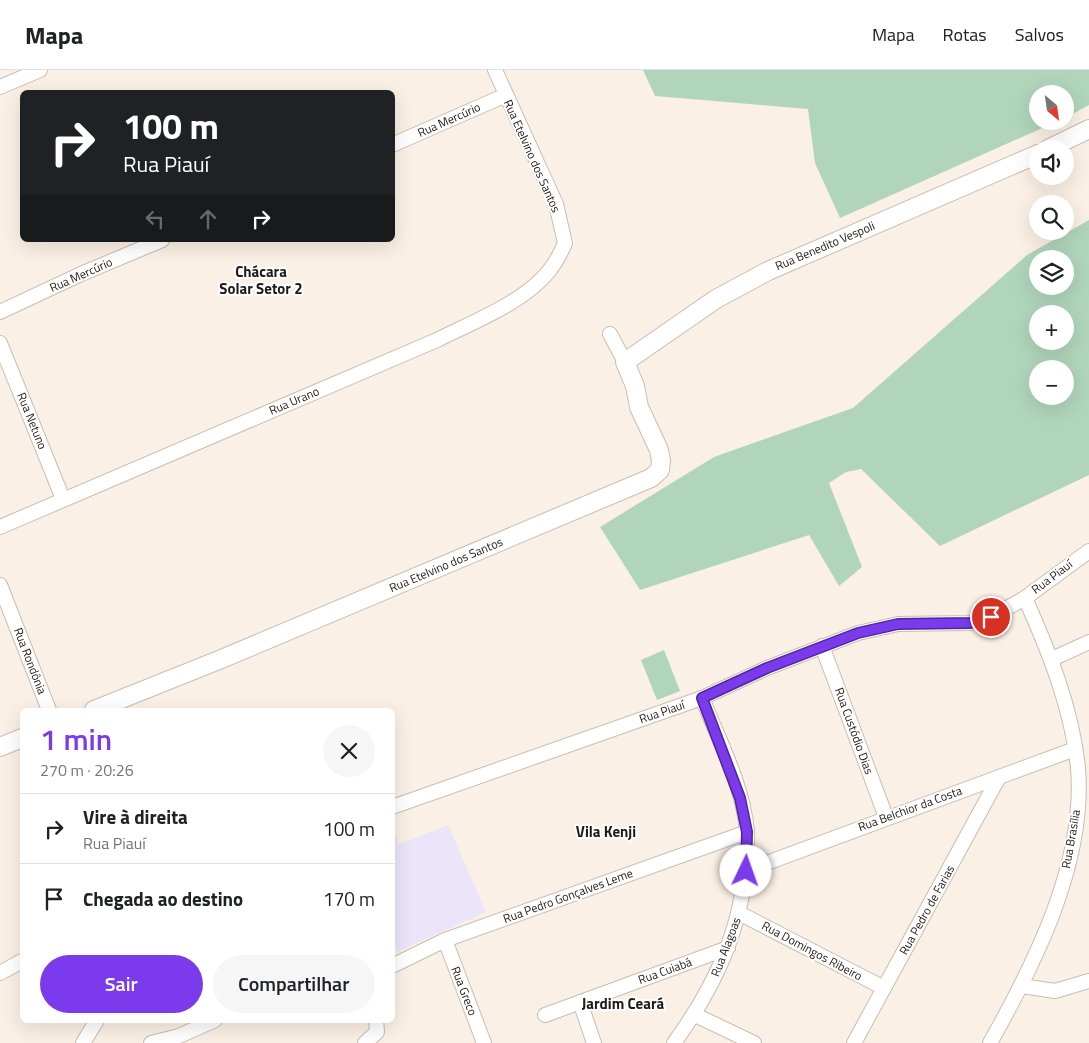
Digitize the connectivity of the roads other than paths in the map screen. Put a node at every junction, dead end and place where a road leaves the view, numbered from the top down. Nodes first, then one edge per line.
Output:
1 (40, 70) edge
2 (495, 70) edge
3 (0, 87) edge
4 (506, 95) junction
5 (1089, 129) edge
6 (1066, 140) edge
7 (395, 144) edge
8 (1029, 158) edge
9 (157, 242) edge
10 (565, 243) joint
11 (0, 312) edge
12 (610, 334) dead end
13 (0, 343) edge
14 (625, 362) junction
15 (63, 499) junction
16 (0, 527) edge
17 (1089, 550) edge
18 (0, 585) edge
19 (1025, 598) junction
20 (1089, 642) edge
21 (822, 646) junction
22 (1052, 659) junction
23 (702, 698) junction
24 (48, 708) edge
25 (99, 708) edge
26 (20, 739) edge
27 (0, 747) edge
28 (1075, 748) junction
29 (1083, 767) edge
30 (999, 777) junction
31 (395, 806) edge
32 (886, 817) junction
33 (747, 832) junction
34 (746, 871) junction
35 (739, 913) junction
36 (445, 940) junction
37 (728, 948) junction
38 (20, 962) edge
39 (395, 965) edge
40 (0, 973) edge
41 (1089, 981) edge
42 (1022, 986) junction
43 (884, 988) junction
44 (580, 1002) junction
45 (545, 1015) dead end
46 (694, 1015) junction
47 (95, 1023) edge
48 (208, 1023) edge
49 (376, 1026) edge
50 (82, 1043) edge
51 (151, 1043) edge
52 (365, 1043) edge
53 (484, 1043) edge
54 (594, 1043) edge
55 (674, 1043) edge
56 (754, 1043) edge
57 (854, 1043) edge
58 (990, 1043) edge

1 - 3 street
2 - 4 street, Rua Etelvino dos Santos
4 - 7 street, Rua Mercúrio
4 - 10 street, Rua Etelvino dos Santos
5 - 6 street
8 - 14 street, Rua Benedito Vespoli
9 - 11 street, Rua Mercúrio
10 - 15 street, Rua Urano
12 - 14 street, Rua Etelvino dos Santos
13 - 15 street, Rua Netuno
14 - 25 street, Rua Etelvino dos Santos
15 - 16 street, Rua Urano
17 - 19 street, Rua Piauí
18 - 24 street, Rua Rondônia
19 - 21 street, Rua Piauí
19 - 22 street, Rua Brasília
20 - 22 street
21 - 23 street, Rua Piauí
21 - 32 street, Rua Custódio Dias
22 - 28 street, Rua Brasília
23 - 31 street, Rua Piauí
23 - 33 street, Rua Alagoas
26 - 27 street
28 - 29 street, Rua Brasília
28 - 30 street, Rua Belchior da Costa
29 - 42 street, Rua Brasília
30 - 32 street, Rua Belchior da Costa
30 - 43 street, Rua Pedro de Farias
32 - 34 street, Rua Belchior da Costa
33 - 34 street, Rua Alagoas
33 - 36 street, Rua Pedro Gonçalves Leme
34 - 35 street, Rua Alagoas
35 - 37 street, Rua Alagoas
35 - 43 street, Rua Domingos Ribeiro
36 - 39 street, Rua Pedro Gonçalves Leme
36 - 53 street, Rua Greco
37 - 44 street, Rua Cuiabá
37 - 46 street, Rua Alagoas
38 - 40 street
41 - 42 street
42 - 58 street, Rua Brasília
43 - 57 street, Rua Pedro de Farias
44 - 45 street, Rua Cuiabá
44 - 54 street
46 - 55 street, Rua Alagoas
46 - 56 street
47 - 50 street
48 - 51 street
49 - 52 street

